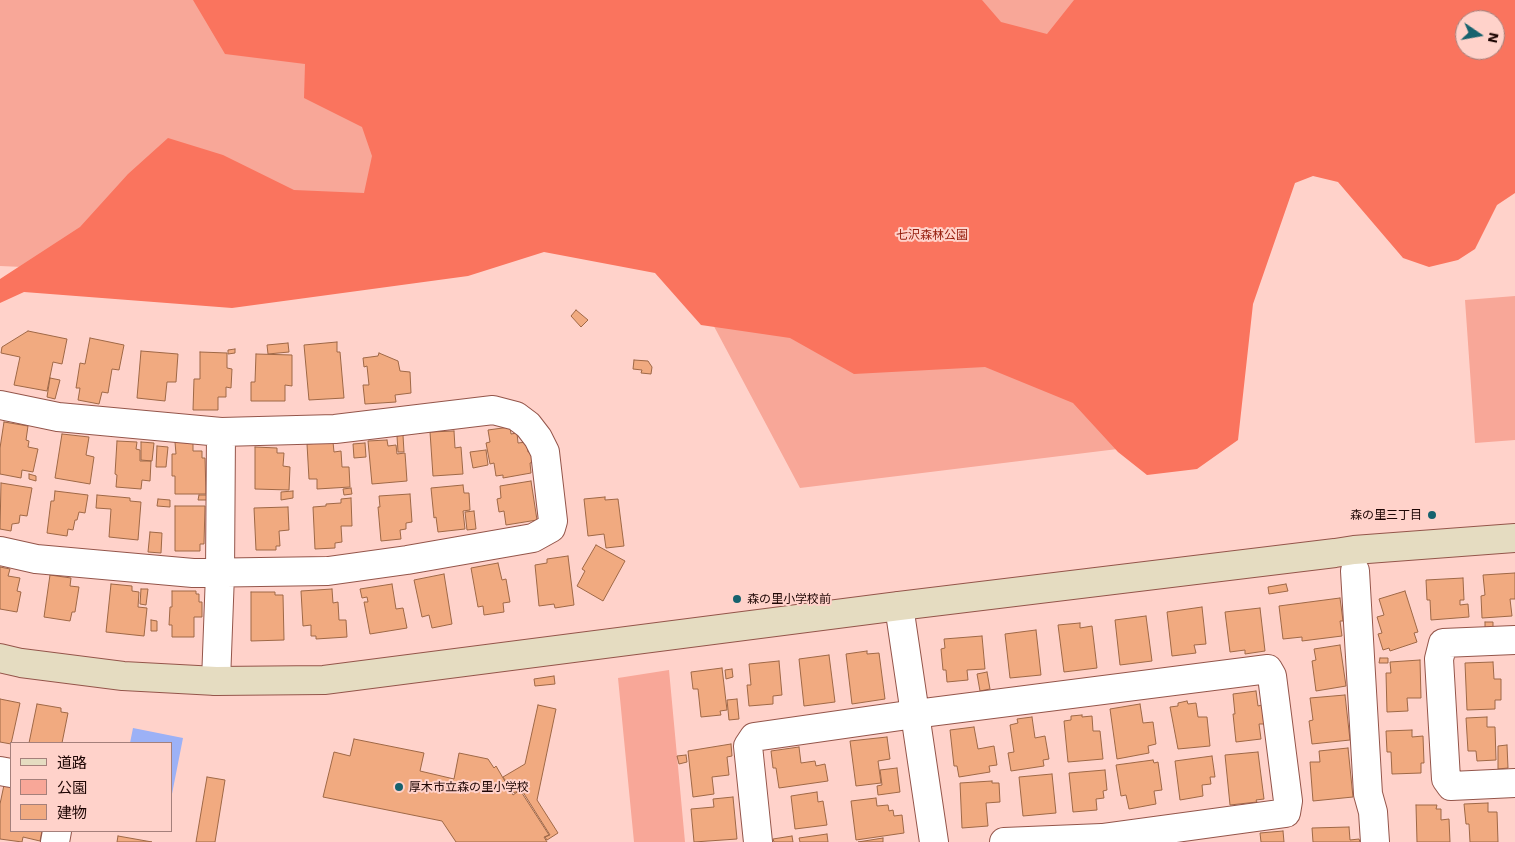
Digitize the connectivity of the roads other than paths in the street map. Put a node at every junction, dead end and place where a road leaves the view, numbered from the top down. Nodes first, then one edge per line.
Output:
1 (0, 405) edge
2 (221, 432) junction
3 (1515, 538) edge
4 (0, 551) edge
5 (1356, 571) dead end
6 (220, 574) junction
7 (899, 606) junction
8 (1515, 640) edge
9 (0, 658) edge
10 (216, 681) junction
11 (915, 714) junction
12 (1515, 783) edge
13 (758, 842) edge
14 (934, 842) edge
15 (1004, 842) edge
16 (1375, 842) edge

1 - 2 street
2 - 6 street
2 - 6 street
3 - 7 street
4 - 6 street
5 - 16 street
6 - 10 street
7 - 10 street
7 - 11 street
8 - 12 street
9 - 10 street
11 - 13 street
11 - 14 street
11 - 15 street

